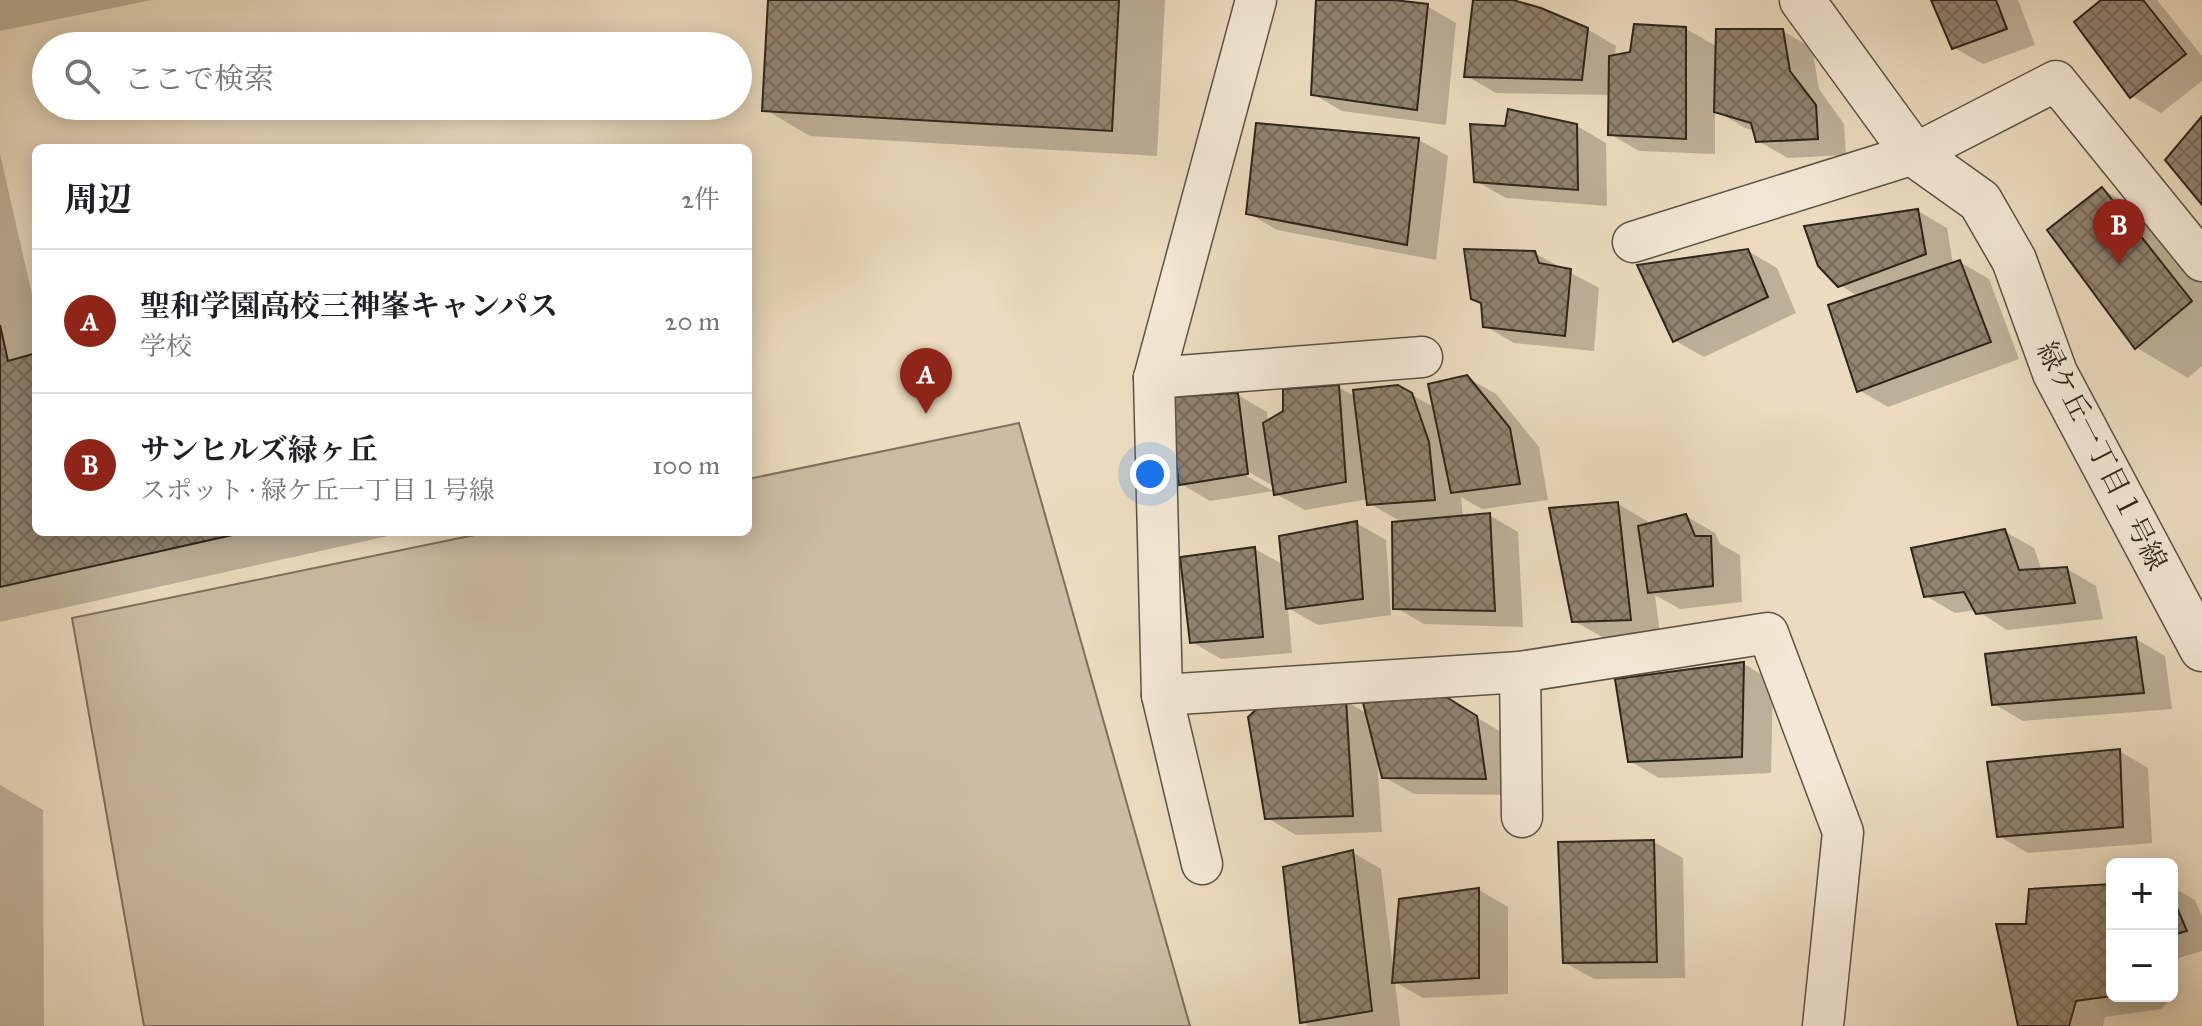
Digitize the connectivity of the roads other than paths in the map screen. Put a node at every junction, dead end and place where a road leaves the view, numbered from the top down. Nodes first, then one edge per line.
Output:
1 (1256, 0) edge
2 (1802, 0) edge
3 (1914, 154) junction
4 (1633, 242) dead end
5 (2202, 261) edge
6 (1422, 357) dead end
7 (1154, 378) junction
8 (2202, 649) edge
9 (1520, 672) junction
10 (1162, 695) junction
11 (1522, 817) dead end
12 (1202, 864) dead end
13 (1823, 1026) edge

1 - 7 lane
2 - 3 street, 緑ケ丘一丁目１号線
3 - 4 lane
3 - 5 lane
3 - 8 street, 緑ケ丘一丁目１号線
6 - 7 lane
7 - 10 lane
9 - 10 lane
9 - 11 lane
9 - 13 lane
10 - 12 lane

